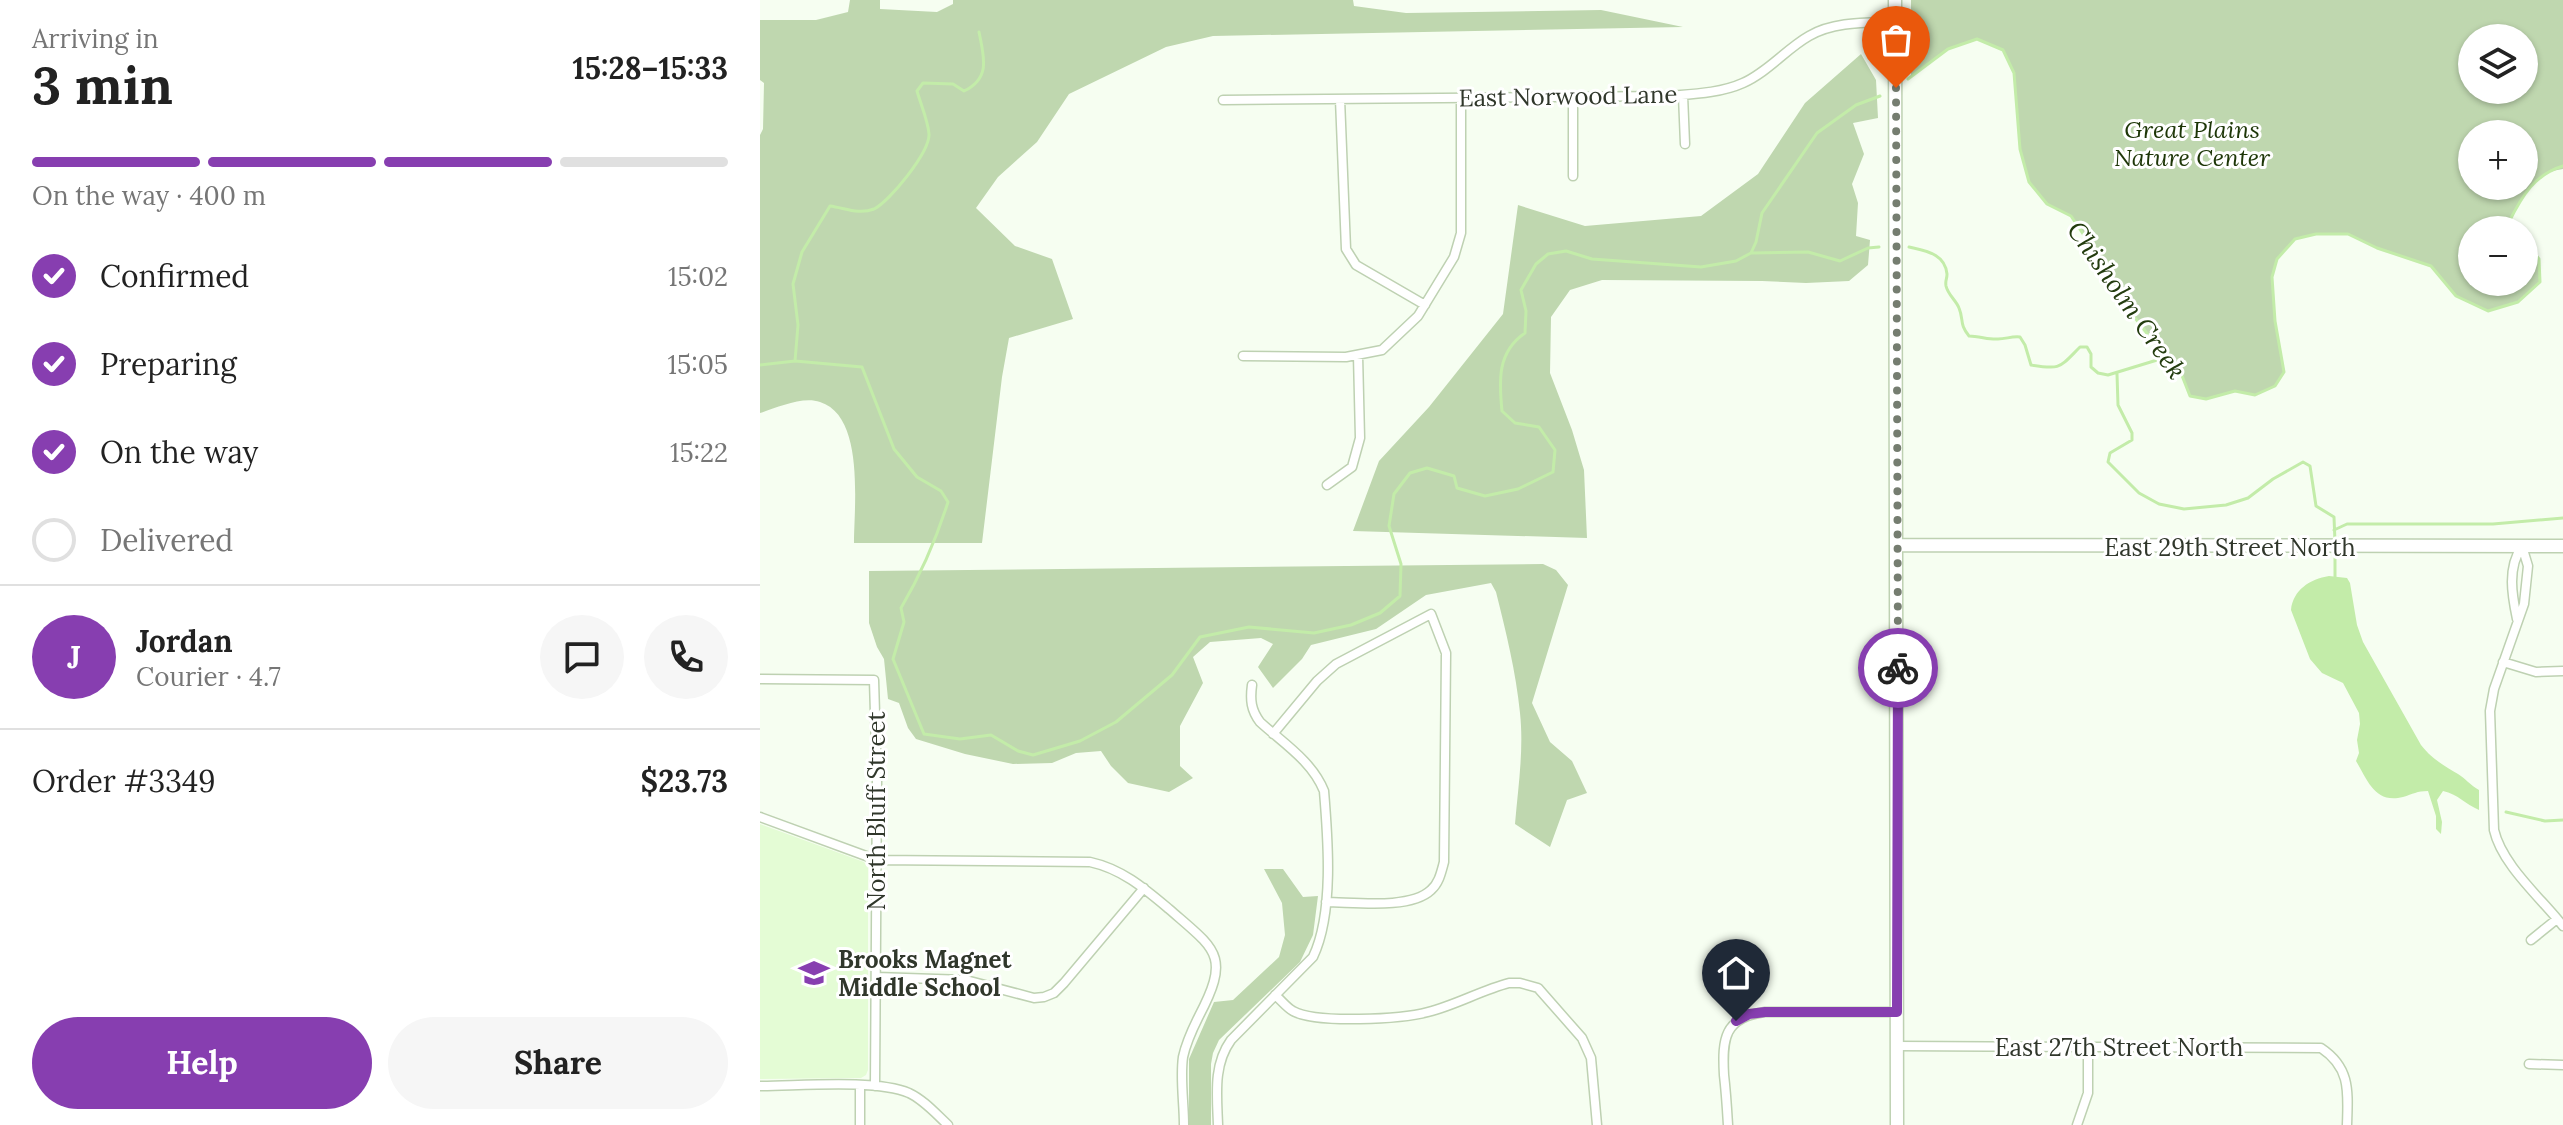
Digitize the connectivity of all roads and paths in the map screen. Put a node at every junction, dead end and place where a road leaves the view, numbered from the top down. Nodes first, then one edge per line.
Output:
1 (1895, 0) edge
2 (1895, 22) junction
3 (1683, 95) junction
4 (1461, 97) junction
5 (1573, 97) junction
6 (1340, 99) junction
7 (1223, 100) dead end
8 (1685, 144) dead end
9 (1573, 176) dead end
10 (1425, 305) junction
11 (1358, 355) junction
12 (1243, 356) dead end
13 (1327, 485) dead end
14 (1898, 545) junction
15 (2522, 546) junction
16 (2563, 546) edge
17 (2517, 620) junction
18 (2503, 662) junction
19 (2563, 671) edge
20 (760, 679) edge
21 (1252, 685) dead end
22 (1273, 734) junction
23 (760, 817) edge
24 (877, 860) junction
25 (1144, 888) junction
26 (1326, 902) junction
27 (2560, 922) edge
28 (2531, 940) dead end
29 (876, 977) junction
30 (1275, 995) junction
31 (1897, 1012) junction
32 (1897, 1046) junction
33 (2088, 1047) junction
34 (2529, 1064) dead end
35 (2563, 1065) edge
36 (760, 1086) edge
37 (860, 1086) junction
38 (875, 1086) junction
39 (860, 1125) edge
40 (948, 1125) edge
41 (1184, 1125) edge
42 (1218, 1125) edge
43 (1597, 1125) edge
44 (1728, 1125) edge
45 (1897, 1125) edge
46 (2077, 1125) edge
47 (2347, 1125) edge

1 - 2 main road
2 - 3 street, East Norwood Lane
2 - 14 main road
3 - 5 street, East Norwood Lane
3 - 8 street
4 - 5 street, East Norwood Lane
4 - 6 street, East Norwood Lane
4 - 10 street
5 - 9 street
6 - 7 street, East Norwood Lane
6 - 10 street
10 - 11 street
11 - 12 street
11 - 13 street
14 - 15 main road, East 29th Street North
14 - 31 main road
15 - 16 main road, East 29th Street North
15 - 17 street
15 - 17 street
17 - 18 street
18 - 19 street
18 - 27 street
20 - 24 street, North Bluff Street
21 - 22 street
22 - 26 street
22 - 26 street
23 - 24 street
24 - 25 street
24 - 29 street, North Bluff Street
25 - 29 street
25 - 41 street
26 - 30 street
27 - 28 street
29 - 38 street, North Bluff Street
30 - 42 street
30 - 43 street
31 - 32 main road
31 - 44 street
32 - 33 street, East 27th Street North
32 - 45 main road
33 - 46 street
33 - 47 street, East 27th Street North
34 - 35 street
36 - 37 street
37 - 38 street
37 - 39 street
38 - 40 street

